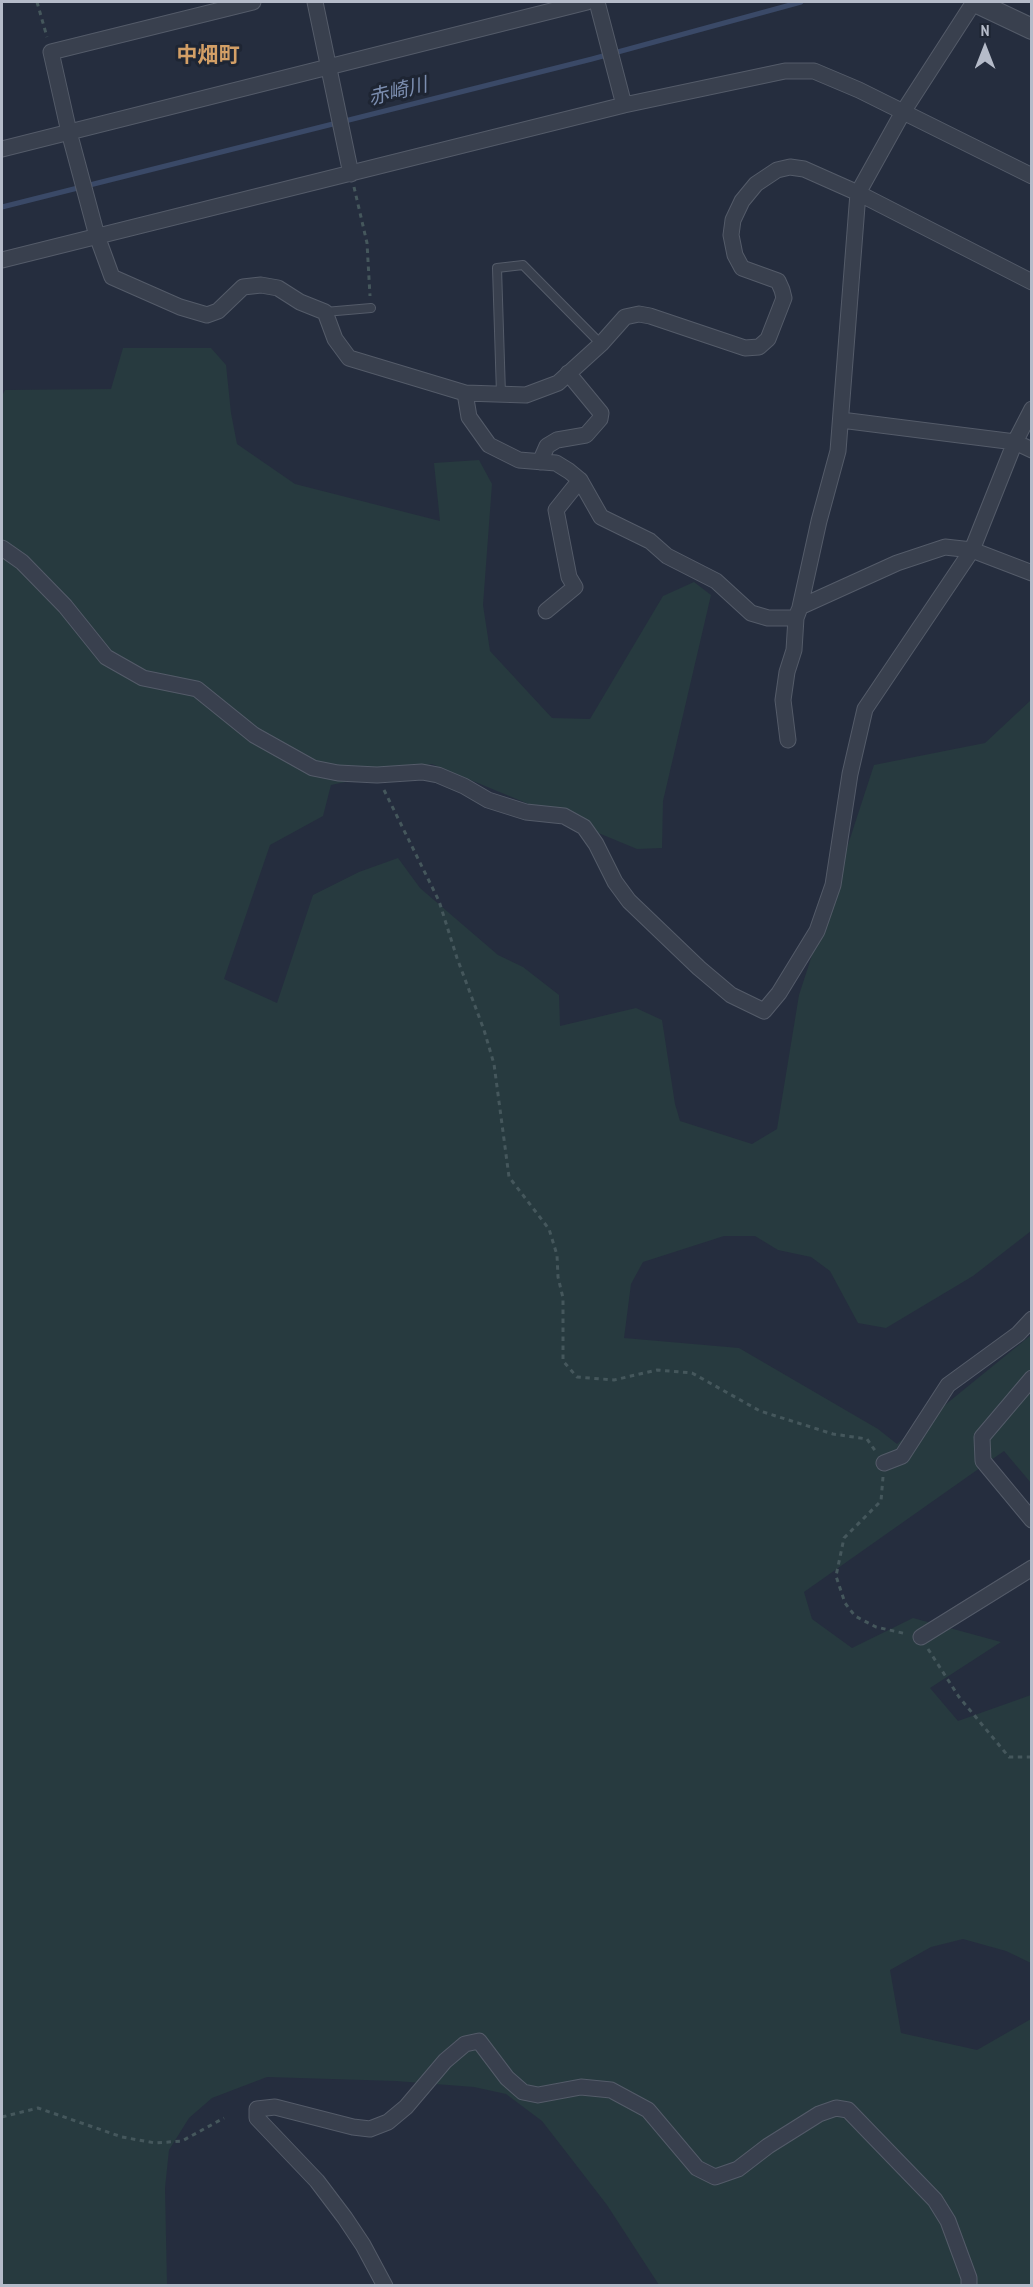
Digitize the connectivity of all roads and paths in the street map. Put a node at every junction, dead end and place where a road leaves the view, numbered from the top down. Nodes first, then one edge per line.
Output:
1 (37, 2) edge
2 (252, 2) edge
3 (315, 2) edge
4 (587, 2) edge
5 (597, 2) edge
6 (974, 2) edge
7 (1032, 29) edge
8 (51, 52) junction
9 (329, 67) junction
10 (624, 105) junction
11 (903, 112) junction
12 (69, 132) junction
13 (2, 148) edge
14 (351, 174) junction
15 (1032, 176) edge
16 (858, 193) junction
17 (97, 236) junction
18 (2, 260) edge
19 (1032, 282) edge
20 (371, 308) joint
21 (325, 312) junction
22 (601, 344) junction
23 (568, 373) junction
24 (465, 393) junction
25 (501, 394) junction
26 (1032, 409) edge
27 (841, 420) junction
28 (1016, 442) junction
29 (1032, 450) edge
30 (540, 462) junction
31 (580, 480) junction
32 (2, 548) edge
33 (972, 550) junction
34 (1032, 573) edge
35 (546, 611) dead end
36 (798, 613) junction
37 (788, 740) dead end
38 (377, 775) junction
39 (1032, 1319) edge
40 (1032, 1378) edge
41 (884, 1463) junction
42 (1032, 1520) edge
43 (1032, 1568) edge
44 (921, 1637) junction
45 (1032, 1757) edge
46 (2, 2117) edge
47 (224, 2118) dead end
48 (385, 2286) edge
49 (969, 2286) edge

1 - 8 path
2 - 8 street
3 - 9 street
4 - 9 street
5 - 10 street
6 - 7 street
6 - 11 street
8 - 12 street
9 - 12 street
9 - 14 street
10 - 11 street
10 - 14 street
11 - 15 street
11 - 16 street
12 - 13 street
12 - 17 street
14 - 17 street
14 - 20 path
16 - 19 street
16 - 22 street
16 - 27 street
17 - 18 street
17 - 21 street
20 - 21 lane
21 - 24 street
22 - 23 street
22 - 25 lane
23 - 25 street
23 - 30 street
24 - 25 street
24 - 30 street
26 - 28 street
27 - 28 street
27 - 36 street
28 - 29 street
28 - 33 street
30 - 31 street
31 - 35 street
31 - 36 street
32 - 38 street
33 - 34 street
33 - 36 street
33 - 38 street
36 - 37 street
38 - 41 path
39 - 41 street
40 - 42 street
41 - 44 path
43 - 44 street
44 - 45 path
46 - 47 path
48 - 49 street

